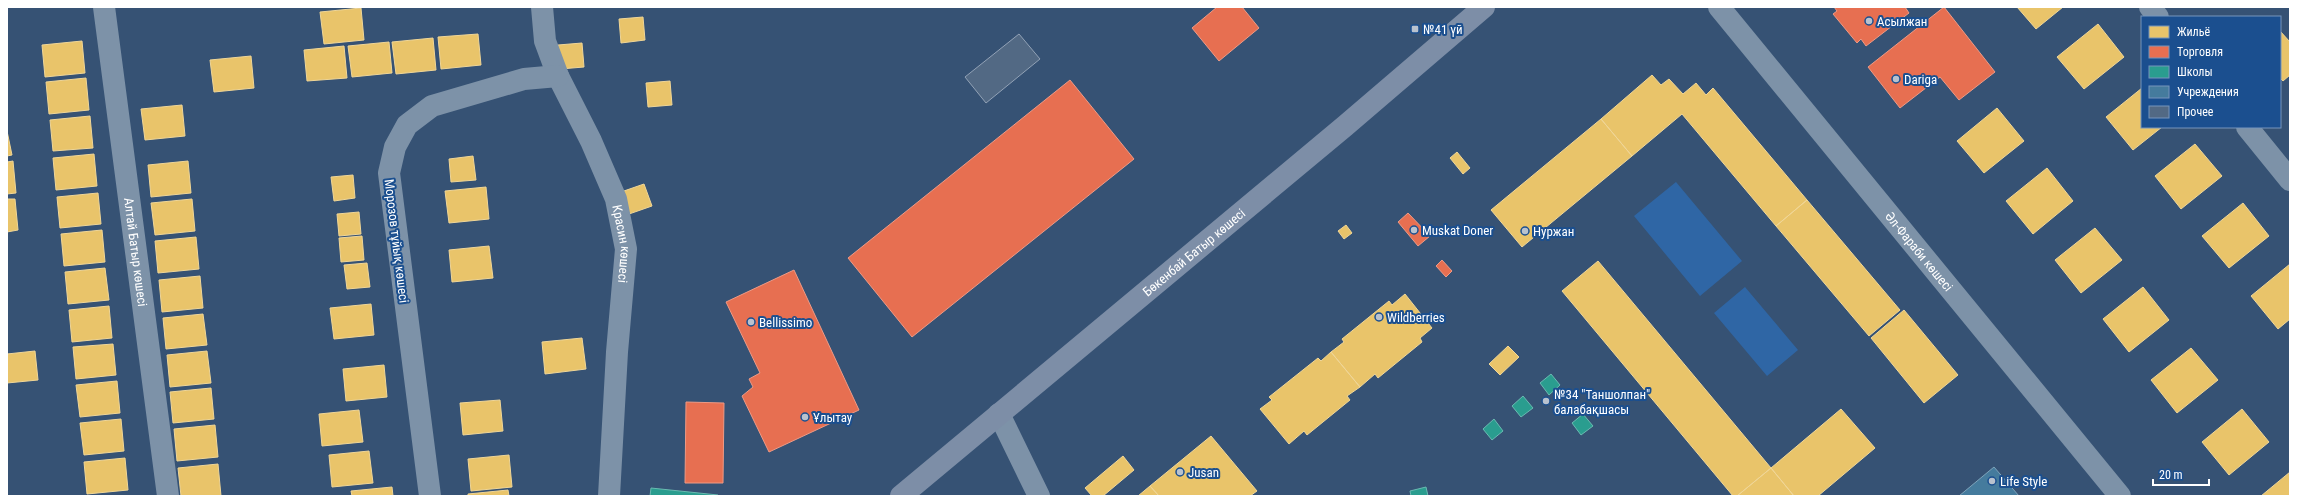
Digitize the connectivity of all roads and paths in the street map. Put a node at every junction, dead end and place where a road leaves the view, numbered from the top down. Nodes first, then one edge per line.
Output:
1 (104, 7) edge
2 (542, 7) edge
3 (1484, 7) edge
4 (1719, 7) edge
5 (2150, 7) edge
6 (2157, 16) edge
7 (558, 76) junction
8 (2248, 128) edge
9 (2290, 180) edge
10 (999, 414) junction
11 (168, 496) edge
12 (430, 496) edge
13 (609, 496) edge
14 (902, 496) edge
15 (1039, 496) edge
16 (2120, 496) edge

1 - 11 street, Алтай Батыр көшесі
2 - 7 street, Красин көшесі
3 - 10 main road, Бөкенбай Батыр көшесі
4 - 16 street, Әл-Фараби көшесі
5 - 6 street
7 - 12 street, Морозов тұйық көшесі
7 - 13 street, Красин көшесі
8 - 9 street
10 - 14 main road, Бөкенбай Батыр көшесі
10 - 15 street

